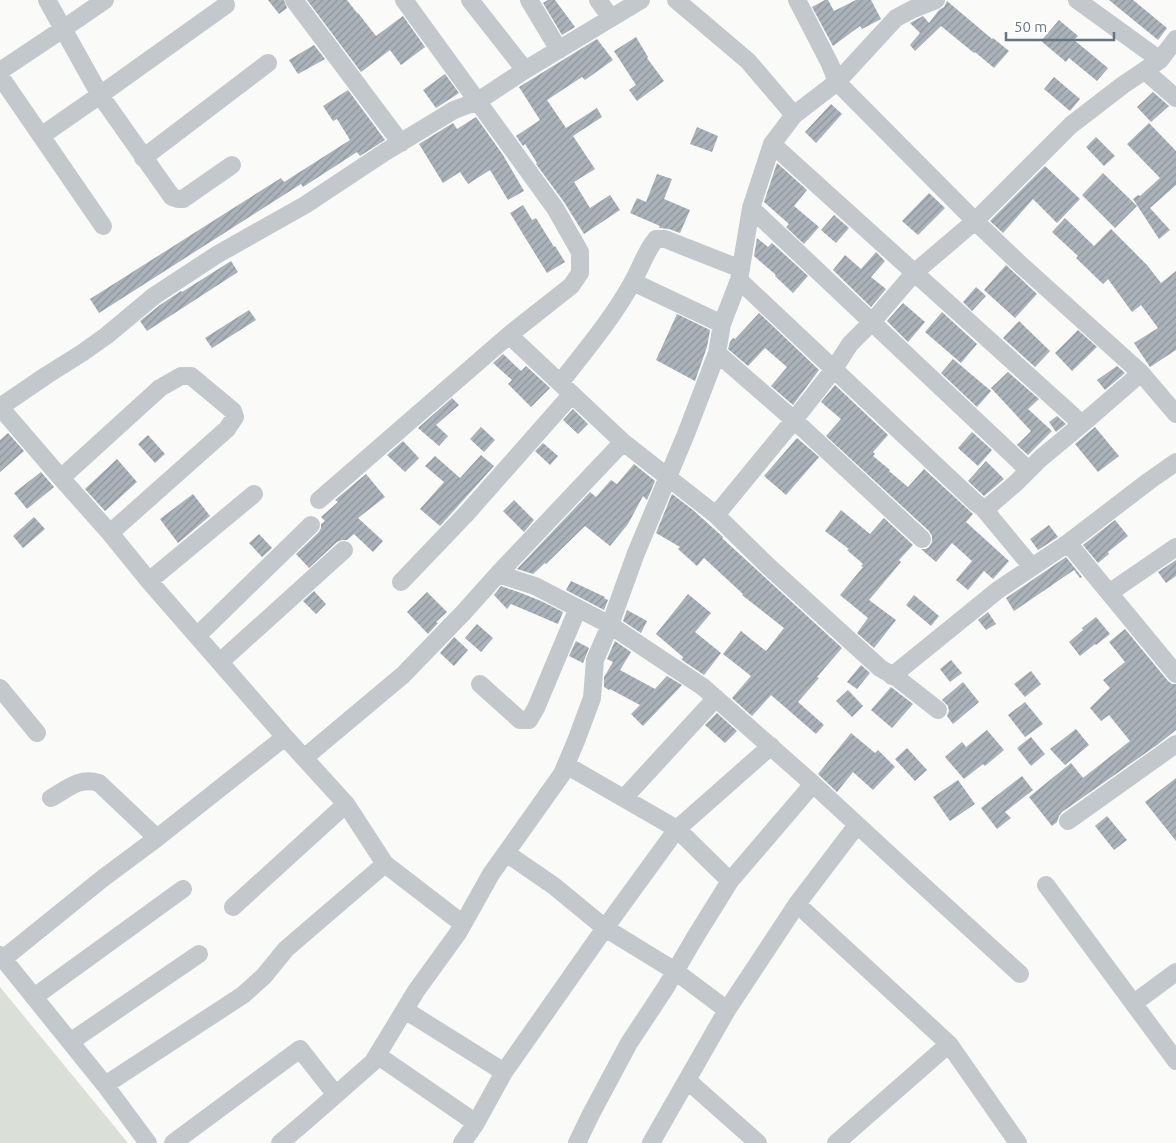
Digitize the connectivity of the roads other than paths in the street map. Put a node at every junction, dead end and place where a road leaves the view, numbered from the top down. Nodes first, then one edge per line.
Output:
1 (47, 0) edge
2 (105, 0) edge
3 (294, 0) edge
4 (404, 0) edge
5 (470, 0) edge
6 (529, 0) edge
7 (598, 0) edge
8 (641, 0) edge
9 (676, 0) edge
10 (797, 0) edge
11 (936, 0) edge
12 (1077, 0) edge
13 (226, 4) dead end
14 (611, 18) junction
15 (63, 29) junction
16 (1176, 39) edge
17 (559, 50) junction
18 (1160, 60) junction
19 (268, 63) dead end
20 (525, 70) junction
21 (0, 71) edge
22 (1145, 71) junction
23 (0, 76) edge
24 (837, 82) junction
25 (100, 95) junction
26 (1176, 98) edge
27 (478, 101) junction
28 (794, 115) junction
29 (41, 136) junction
30 (401, 143) junction
31 (772, 144) junction
32 (143, 158) junction
33 (232, 165) dead end
34 (751, 208) junction
35 (975, 221) junction
36 (103, 226) dead end
37 (914, 273) junction
38 (740, 274) junction
39 (633, 282) junction
40 (872, 322) junction
41 (722, 324) junction
42 (509, 335) junction
43 (717, 353) junction
44 (834, 369) junction
45 (1141, 372) junction
46 (566, 389) junction
47 (1176, 414) edge
48 (794, 420) junction
49 (1082, 424) junction
50 (623, 442) junction
51 (1176, 462) edge
52 (1028, 471) junction
53 (668, 476) junction
54 (61, 478) junction
55 (254, 494) dead end
56 (319, 500) dead end
57 (983, 508) junction
58 (716, 515) junction
59 (311, 525) dead end
60 (110, 533) junction
61 (922, 539) dead end
62 (1068, 543) junction
63 (1176, 547) edge
64 (344, 550) dead end
65 (1032, 567) junction
66 (498, 574) junction
67 (149, 581) junction
68 (401, 582) dead end
69 (1110, 593) junction
70 (578, 608) junction
71 (610, 625) junction
72 (197, 636) junction
73 (220, 662) junction
74 (1176, 674) edge
75 (892, 676) junction
76 (480, 684) dead end
77 (0, 688) edge
78 (716, 698) junction
79 (938, 710) dead end
80 (37, 733) dead end
81 (285, 737) junction
82 (1176, 744) edge
83 (770, 746) junction
84 (304, 758) junction
85 (566, 765) junction
86 (813, 784) junction
87 (52, 798) dead end
88 (624, 798) junction
89 (346, 804) junction
90 (1068, 821) dead end
91 (857, 825) junction
92 (677, 829) junction
93 (157, 838) junction
94 (506, 854) junction
95 (385, 864) junction
96 (730, 881) junction
97 (1046, 884) dead end
98 (183, 889) dead end
99 (797, 904) junction
100 (234, 907) dead end
101 (463, 924) junction
102 (605, 928) junction
103 (199, 954) dead end
104 (2, 957) edge
105 (676, 971) junction
106 (1176, 972) edge
107 (1020, 974) dead end
108 (34, 997) junction
109 (1134, 1003) junction
110 (405, 1010) junction
111 (727, 1010) junction
112 (70, 1042) junction
113 (948, 1044) junction
114 (377, 1055) junction
115 (1176, 1061) edge
116 (504, 1072) junction
117 (687, 1080) junction
118 (105, 1085) junction
119 (336, 1095) junction
120 (476, 1123) junction
121 (148, 1143) edge
122 (173, 1143) edge
123 (280, 1143) edge
124 (462, 1143) edge
125 (577, 1143) edge
126 (651, 1143) edge
127 (758, 1143) edge
128 (836, 1143) edge
129 (1018, 1143) edge

1 - 15 street
2 - 15 street
3 - 30 street
4 - 27 street
5 - 20 street
6 - 17 street
7 - 14 street
8 - 14 street
9 - 28 street
10 - 24 street
11 - 24 street
12 - 18 street
13 - 25 street
14 - 17 street
15 - 21 street
15 - 25 street
16 - 18 street
17 - 20 street
18 - 22 street
19 - 32 street
20 - 27 street
22 - 26 street
22 - 35 street
23 - 29 street
24 - 28 street
24 - 35 street
25 - 29 street
25 - 32 street
27 - 30 street
27 - 42 street
28 - 31 street
29 - 36 street
30 - 54 street
31 - 34 street
31 - 37 street
32 - 33 street
34 - 38 street
34 - 40 street
35 - 37 street
35 - 45 street
37 - 40 street
37 - 49 street
38 - 39 street
38 - 41 street
38 - 44 street
39 - 41 street
39 - 46 street
40 - 44 street
40 - 52 street
41 - 43 street
42 - 46 street
42 - 56 street
43 - 48 street
43 - 53 street
44 - 48 street
44 - 57 street
45 - 47 street
45 - 49 street
46 - 50 street
46 - 68 street
48 - 58 street
48 - 61 street
49 - 52 street
50 - 53 street
50 - 66 street
51 - 62 street
52 - 57 street
53 - 58 street
53 - 71 street
54 - 60 street
54 - 60 street
55 - 67 street
57 - 65 street
58 - 75 street
59 - 72 street
60 - 67 street
62 - 65 street
62 - 69 street
63 - 69 street
64 - 73 street
65 - 75 street
66 - 70 street
66 - 84 street
67 - 72 street
69 - 74 street
70 - 71 street
70 - 76 street
71 - 78 street
71 - 85 street
72 - 73 street
73 - 81 street
75 - 79 street
77 - 80 street
78 - 83 street
78 - 88 street
81 - 84 street
81 - 93 street
82 - 90 street
83 - 86 street
83 - 92 street
84 - 89 street
85 - 88 street
85 - 94 street
86 - 91 street
86 - 96 street
87 - 93 street
88 - 92 street
89 - 95 street
89 - 100 street
91 - 99 street
91 - 107 street
92 - 96 street
92 - 102 street
93 - 104 street
94 - 101 street
94 - 102 street
95 - 101 street
95 - 118 street
96 - 105 street
97 - 109 street
98 - 108 street
99 - 111 street
99 - 113 street
101 - 110 street
102 - 105 street
102 - 116 street
103 - 112 street
104 - 108 street
105 - 111 street
105 - 125 street
106 - 109 street
108 - 112 street
109 - 115 street
110 - 114 street
110 - 116 street
111 - 117 street
112 - 118 street
113 - 128 street
113 - 129 street
114 - 119 street
114 - 120 street
116 - 120 street
117 - 126 street
117 - 127 street
118 - 121 street
119 - 122 street
119 - 123 street
120 - 124 street

